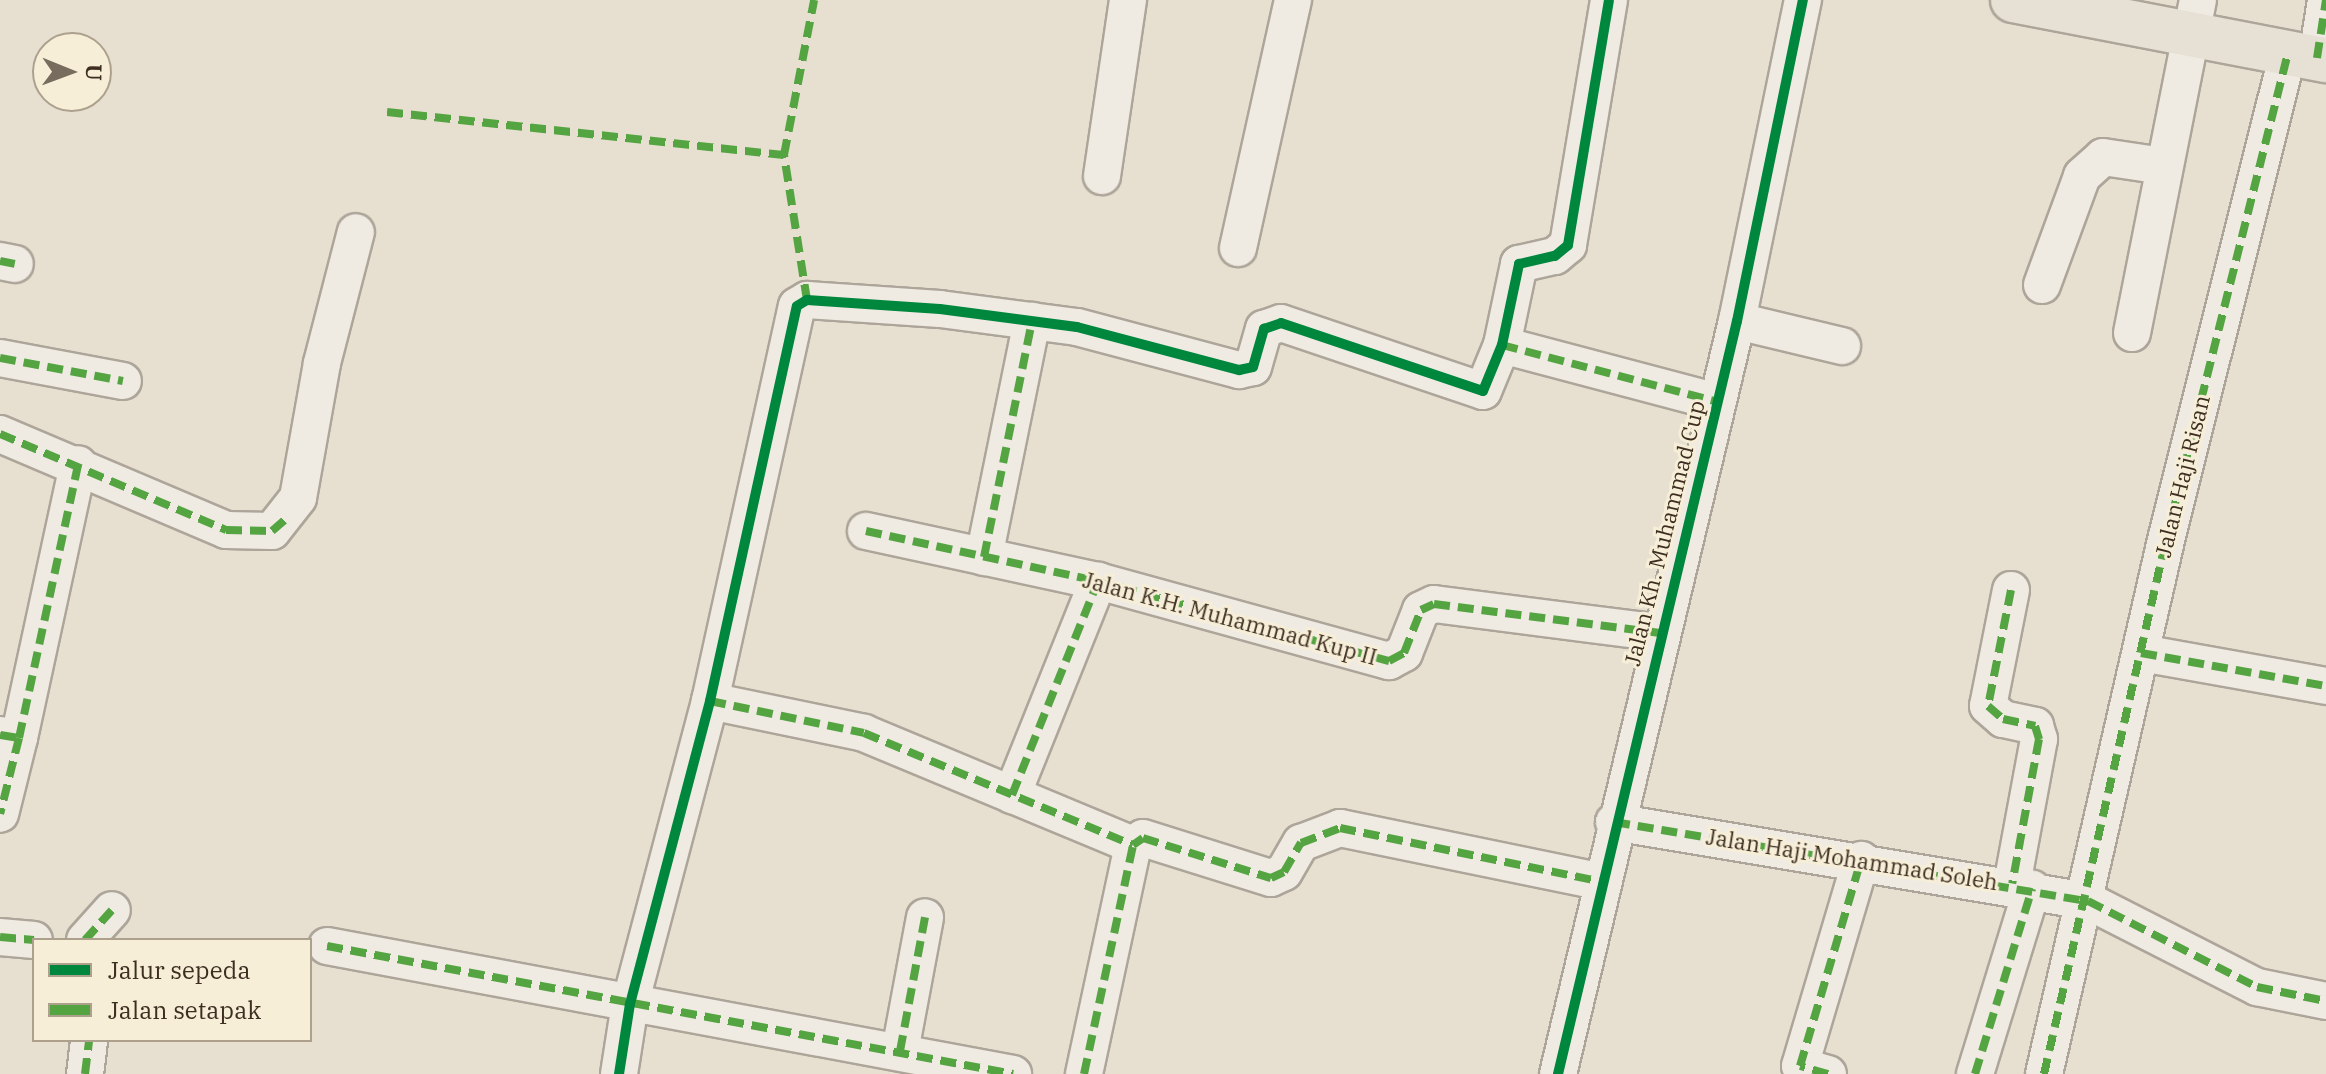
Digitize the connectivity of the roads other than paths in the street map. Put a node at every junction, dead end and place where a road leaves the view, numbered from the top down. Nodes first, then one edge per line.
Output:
1 (1128, 0) edge
2 (1293, 0) edge
3 (1609, 0) edge
4 (1803, 0) edge
5 (2013, 0) edge
6 (2326, 0) edge
7 (2194, 17) edge
8 (2310, 57) edge
9 (2163, 166) junction
10 (1102, 176) dead end
11 (356, 232) dead end
12 (1238, 248) dead end
13 (2042, 285) dead end
14 (1032, 321) junction
15 (1737, 321) junction
16 (2132, 333) dead end
17 (1502, 345) junction
18 (1842, 346) dead end
19 (0, 358) edge
20 (123, 381) dead end
21 (1717, 402) junction
22 (0, 434) edge
23 (78, 464) junction
24 (866, 531) dead end
25 (984, 557) junction
26 (1098, 581) junction
27 (2011, 590) dead end
28 (1660, 633) junction
29 (2141, 653) junction
30 (2326, 686) edge
31 (710, 701) junction
32 (9, 737) edge
33 (1012, 795) junction
34 (0, 814) edge
35 (1614, 822) junction
36 (1133, 845) junction
37 (1861, 860) junction
38 (1599, 881) junction
39 (2022, 886) junction
40 (2088, 901) junction
41 (112, 910) dead end
42 (925, 917) dead end
43 (0, 937) edge
44 (87, 938) edge
45 (32, 940) edge
46 (327, 946) dead end
47 (2326, 1001) edge
48 (630, 1004) junction
49 (89, 1042) edge
50 (900, 1051) junction
51 (85, 1074) edge
52 (619, 1074) edge
53 (1013, 1074) edge
54 (1084, 1074) edge
55 (1558, 1074) edge
56 (1828, 1074) edge
57 (1975, 1074) edge
58 (2044, 1074) edge

1 - 10 street
2 - 12 street
3 - 17 street
4 - 15 street, Jalan Kh. Muhammad Cup
5 - 7 main road
6 - 8 street, Jalan Haji Risan
7 - 8 main road
7 - 9 street
8 - 29 street, Jalan Haji Risan
9 - 13 street
9 - 16 street
11 - 23 street
14 - 17 street
14 - 25 street
14 - 31 street
15 - 18 street
15 - 21 street, Jalan Kh. Muhammad Cup
17 - 21 street
19 - 20 street
21 - 28 street, Jalan Kh. Muhammad Cup
22 - 23 street
23 - 32 street
24 - 25 street, Jalan K.H. Muhammad Kup II
25 - 26 street, Jalan K.H. Muhammad Kup II
26 - 28 street, Jalan K.H. Muhammad Kup II
26 - 33 street
27 - 39 street
28 - 35 street, Jalan Kh. Muhammad Cup
29 - 30 street
29 - 40 street, Jalan Haji Risan
31 - 33 street
31 - 48 street
32 - 34 street
33 - 36 street
35 - 37 street, Jalan Haji Mohammad Soleh
35 - 38 street, Jalan Kh. Muhammad Cup
36 - 38 street
36 - 54 street
37 - 39 street, Jalan Haji Mohammad Soleh
37 - 56 street
38 - 55 street, Jalan Kh. Muhammad Cup
39 - 40 street, Jalan Haji Mohammad Soleh
39 - 57 street
40 - 47 street, Jalan Haji Mohammad Soleh
40 - 58 street, Jalan Haji Risan
41 - 44 street
42 - 50 street
43 - 45 street
46 - 48 street
48 - 50 street
48 - 52 street
49 - 51 street
50 - 53 street

